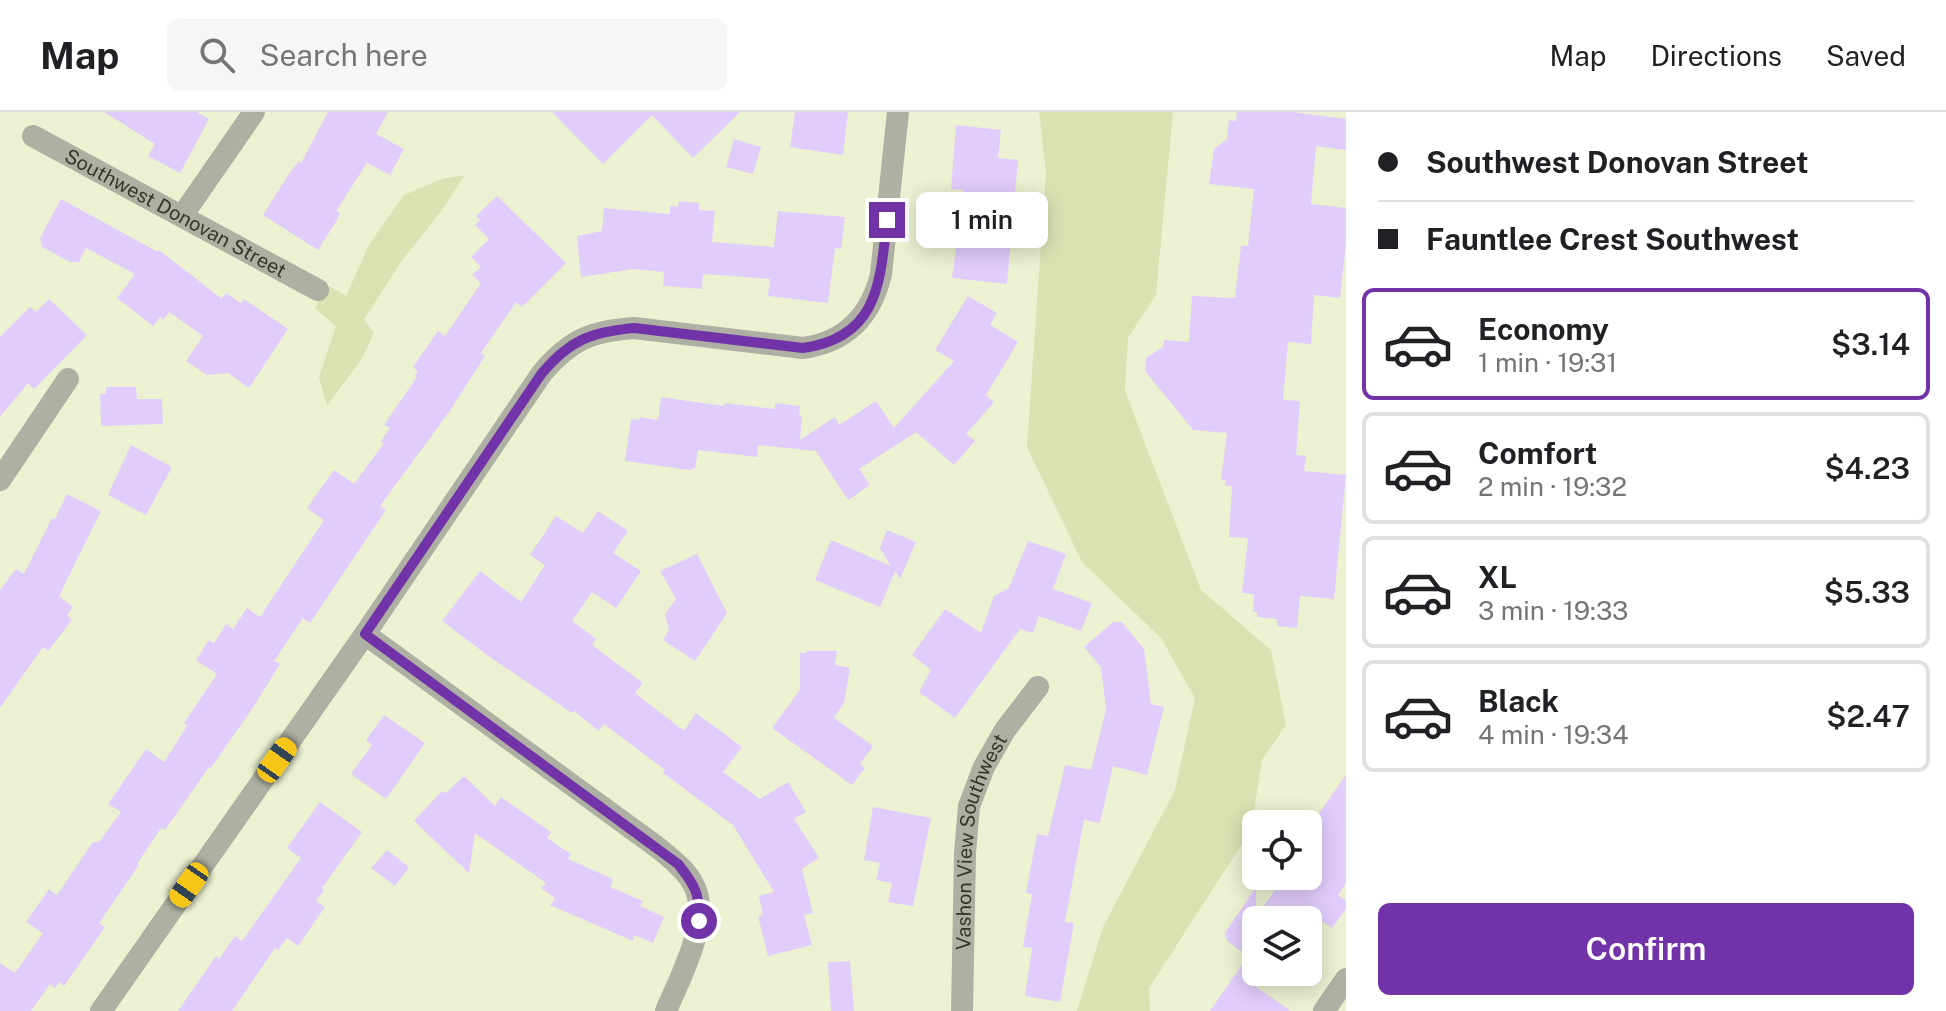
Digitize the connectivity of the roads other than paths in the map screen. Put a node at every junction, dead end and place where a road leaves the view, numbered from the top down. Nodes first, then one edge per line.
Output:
1 (254, 112) edge
2 (898, 112) edge
3 (33, 136) dead end
4 (182, 216) junction
5 (318, 290) dead end
6 (68, 379) dead end
7 (0, 480) edge
8 (365, 634) junction
9 (1038, 687) dead end
10 (1346, 979) edge
11 (101, 1011) edge
12 (666, 1011) edge
13 (962, 1011) edge
14 (1324, 1011) edge

1 - 4 street
2 - 8 street
3 - 4 street, Southwest Donovan Street
4 - 5 street, Southwest Donovan Street
6 - 7 street
8 - 11 street
8 - 12 street
9 - 13 street, Vashon View Southwest
10 - 14 street

